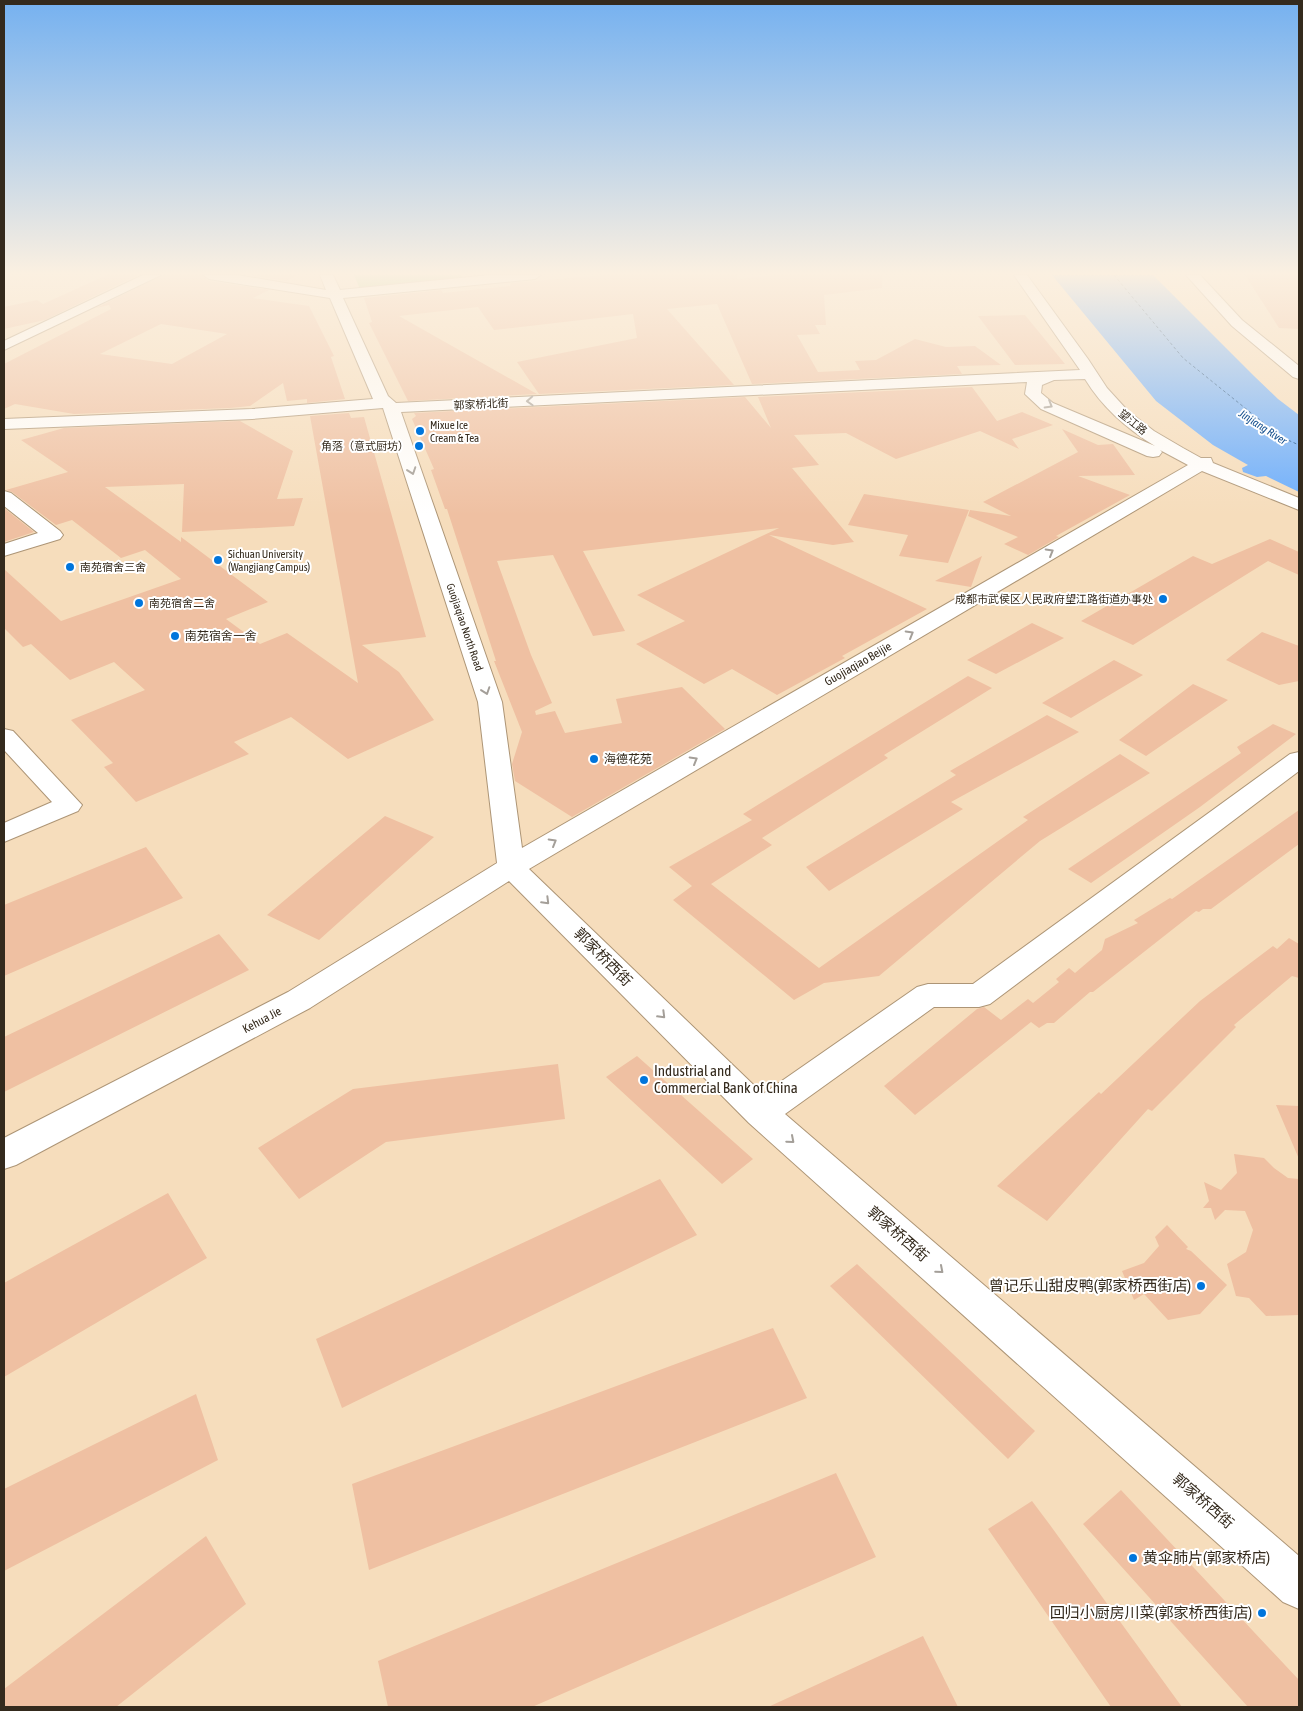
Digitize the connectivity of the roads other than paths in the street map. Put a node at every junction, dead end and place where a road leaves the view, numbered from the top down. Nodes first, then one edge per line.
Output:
1 (363, 355) edge
2 (1078, 355) edge
3 (1276, 355) edge
4 (1089, 374) junction
5 (1299, 374) edge
6 (1051, 376) junction
7 (387, 403) junction
8 (4, 424) edge
9 (1199, 465) junction
10 (4, 497) edge
11 (1299, 504) edge
12 (1299, 515) edge
13 (4, 550) edge
14 (4, 736) edge
15 (1299, 759) edge
16 (4, 833) edge
17 (511, 867) junction
18 (761, 1113) junction
19 (4, 1155) edge
20 (1299, 1586) edge

1 - 7 street, Guojiaqiao North Road
2 - 4 street, 望江路
3 - 5 street
4 - 6 street, 郭家桥北街
4 - 9 street, 望江路
6 -> 7 street, 郭家桥北街
6 -> 9 street, 望江路
7 - 8 street, 郭家桥北街
7 -> 17 street, Guojiaqiao North Road
9 - 11 street, 望江路
9 - 12 street, 望江路
17 -> 9 street, Guojiaqiao Beijie
10 - 13 street
14 - 16 street
15 - 18 street
17 -> 18 street, 郭家桥西街
17 - 19 street, Kehua Jie
18 -> 20 street, 郭家桥西街

